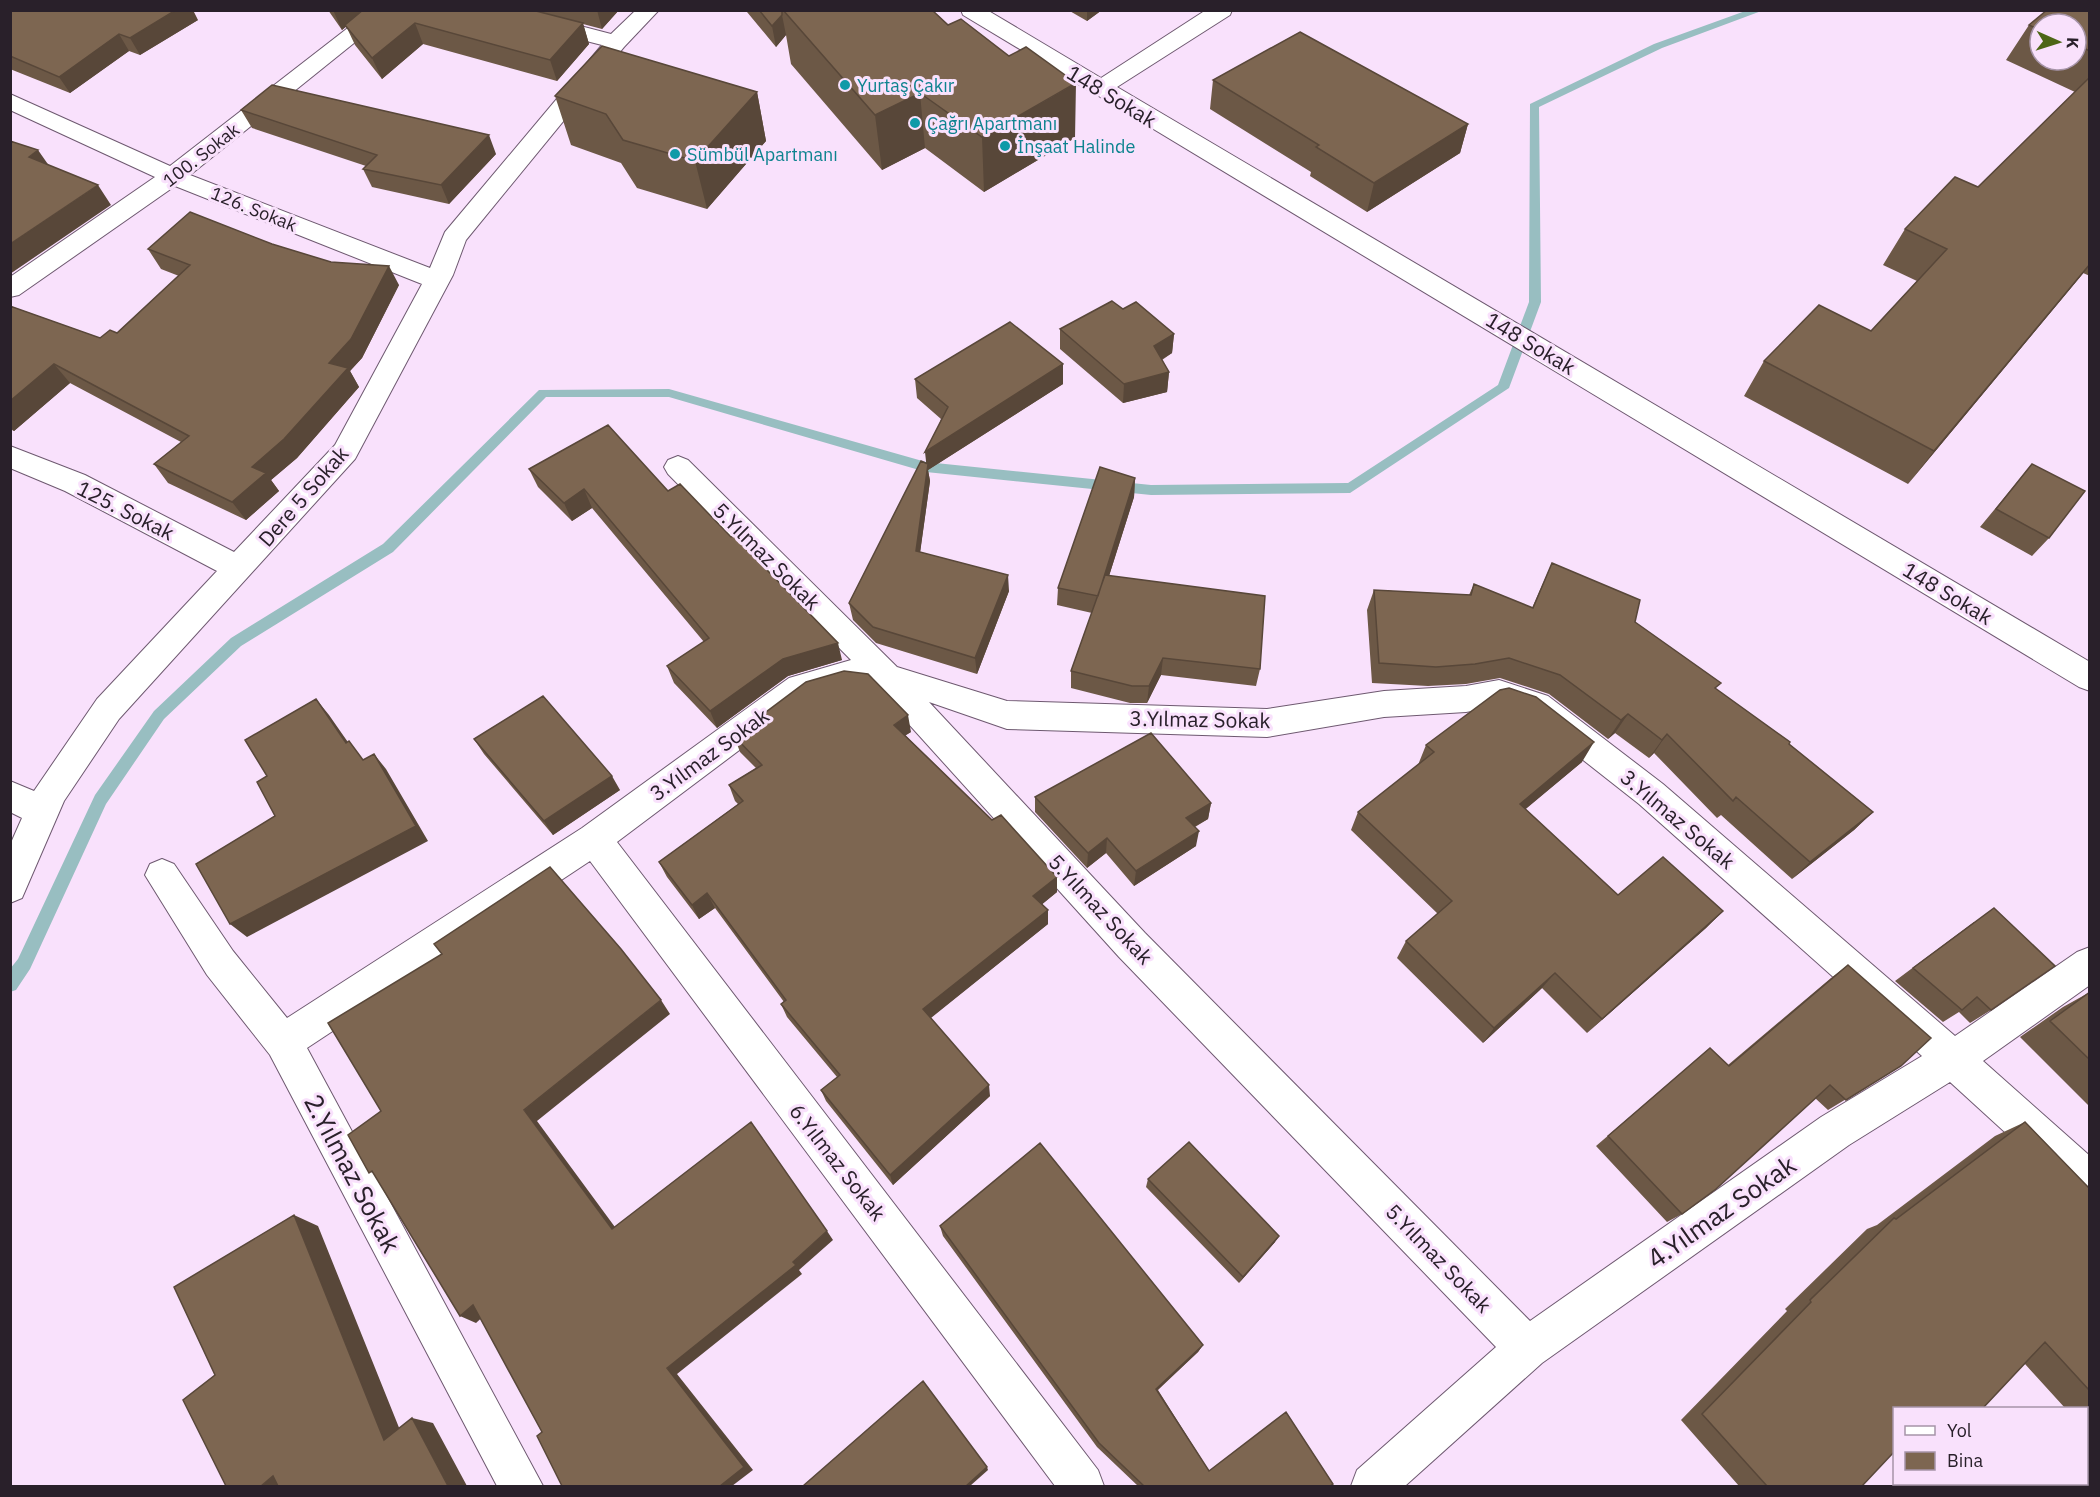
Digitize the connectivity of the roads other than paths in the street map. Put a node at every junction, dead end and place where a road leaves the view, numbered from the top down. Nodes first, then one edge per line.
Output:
1 (385, 10) edge
2 (492, 10) edge
3 (649, 10) edge
4 (971, 10) edge
5 (1222, 10) edge
6 (616, 42) junction
7 (1099, 89) junction
8 (10, 101) edge
9 (174, 177) junction
10 (435, 280) junction
11 (10, 289) edge
12 (10, 456) edge
13 (678, 467) dead end
14 (238, 568) junction
15 (888, 678) junction
16 (2090, 678) edge
17 (10, 795) edge
18 (42, 811) junction
19 (594, 838) junction
20 (162, 875) dead end
21 (10, 887) edge
22 (2090, 964) edge
23 (284, 1042) junction
24 (1953, 1059) junction
25 (2090, 1183) edge
26 (1527, 1348) junction
27 (521, 1486) edge
28 (1082, 1486) edge
29 (1373, 1486) edge

1 - 9 street, 100. Sokak
2 - 6 street
3 - 6 street, Dere 5 Sokak
4 - 7 street, 148 Sokak
5 - 7 street
6 - 10 street, Dere 5 Sokak
7 - 16 street, 148 Sokak
8 - 9 street, 126. Sokak
9 - 10 street, 126. Sokak
9 - 11 street, 100. Sokak
10 - 14 street, Dere 5 Sokak
12 - 14 street, 125. Sokak
13 - 15 street, 5.Yılmaz Sokak
14 - 18 street, Dere 5 Sokak
15 - 19 street, 3.Yılmaz Sokak
15 - 24 street, 3.Yılmaz Sokak
15 - 26 street, 5.Yılmaz Sokak
17 - 18 street
18 - 21 street, Dere 5 Sokak
19 - 23 street, 3.Yılmaz Sokak
19 - 28 street, 6.Yılmaz Sokak
20 - 23 street, 2.Yılmaz Sokak
22 - 24 street, 4.Yılmaz Sokak
23 - 27 street, 2.Yılmaz Sokak
24 - 25 street, 3.Yılmaz Sokak
24 - 26 street, 4.Yılmaz Sokak
26 - 29 street, 4.Yılmaz Sokak

